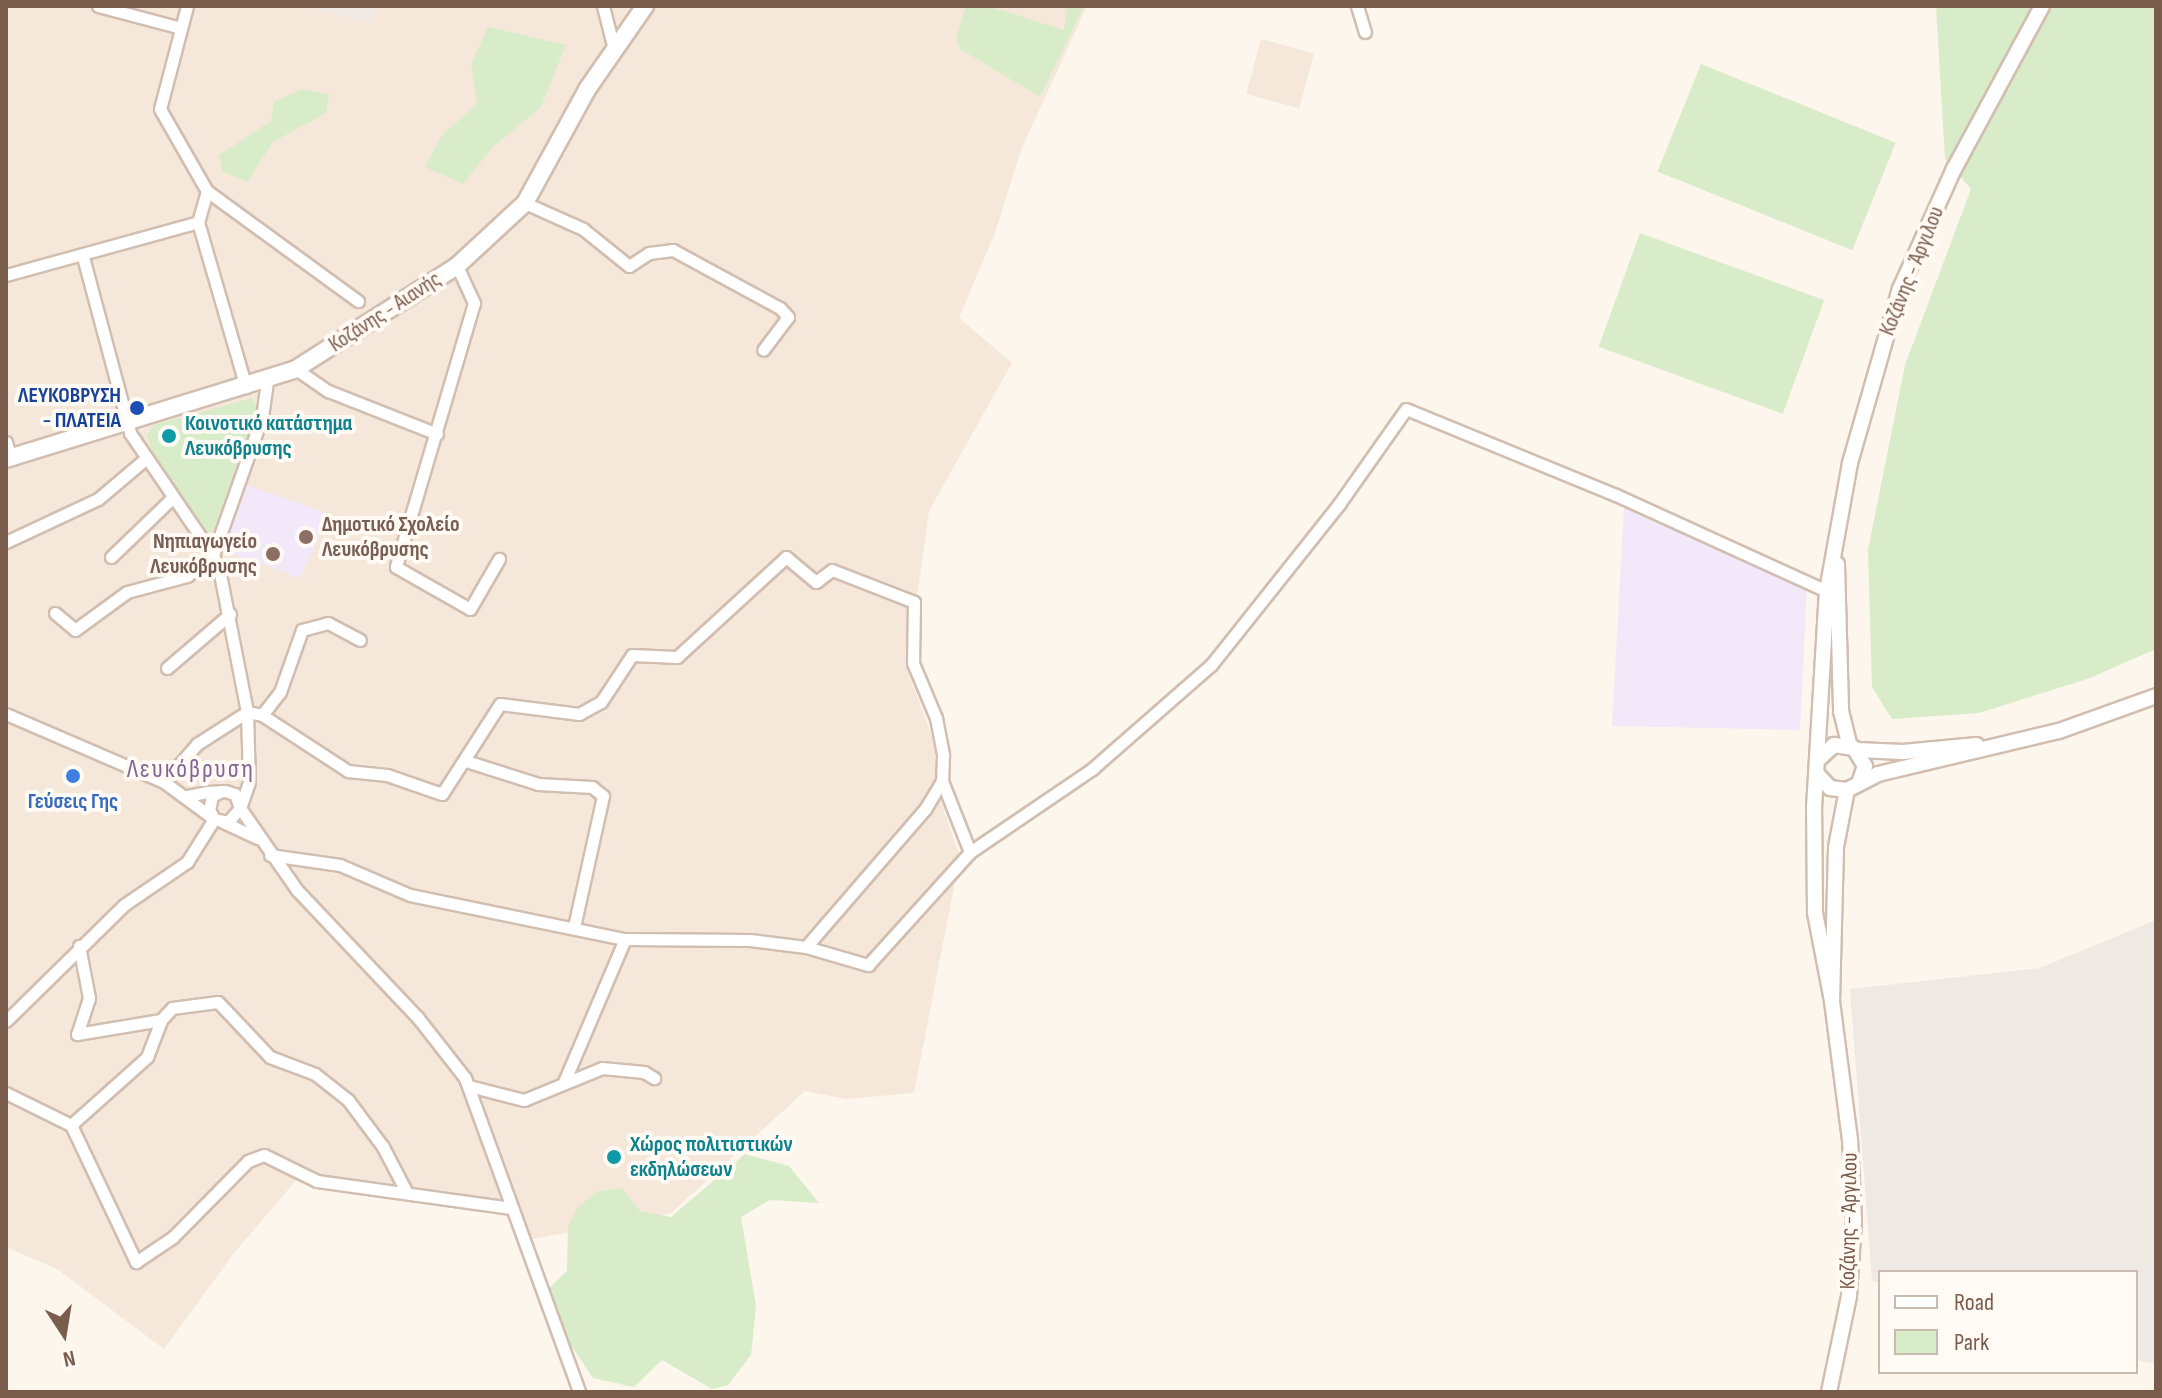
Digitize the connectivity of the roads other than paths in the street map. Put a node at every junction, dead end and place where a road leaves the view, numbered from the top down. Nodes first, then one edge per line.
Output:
1 (98, 6) edge
2 (187, 6) edge
3 (603, 6) edge
4 (645, 6) edge
5 (1357, 6) edge
6 (2042, 6) edge
7 (181, 28) junction
8 (1365, 32) dead end
9 (614, 49) junction
10 (207, 191) junction
11 (525, 203) junction
12 (198, 222) junction
13 (83, 257) junction
14 (457, 266) junction
15 (6, 275) edge
16 (358, 301) dead end
17 (763, 350) dead end
18 (296, 369) junction
19 (267, 380) junction
20 (246, 387) junction
21 (127, 422) junction
22 (437, 434) junction
23 (8, 453) edge
24 (144, 460) junction
25 (171, 499) junction
26 (6, 542) edge
27 (1836, 554) junction
28 (213, 555) junction
29 (111, 557) dead end
30 (499, 559) dead end
31 (1827, 591) junction
32 (55, 613) dead end
33 (230, 614) junction
34 (360, 640) dead end
35 (167, 668) dead end
36 (2156, 696) edge
37 (247, 712) junction
38 (6, 714) edge
39 (262, 715) junction
40 (2002, 744) junction
41 (1853, 748) junction
42 (1819, 759) junction
43 (466, 761) junction
44 (1818, 775) junction
45 (942, 781) junction
46 (164, 782) junction
47 (1853, 787) junction
48 (223, 791) junction
49 (246, 791) junction
50 (187, 796) junction
51 (240, 808) junction
52 (219, 820) junction
53 (257, 838) junction
54 (970, 852) junction
55 (270, 855) junction
56 (574, 927) junction
57 (625, 939) junction
58 (79, 946) junction
59 (806, 947) junction
60 (1832, 1001) junction
61 (11, 1007) edge
62 (161, 1020) junction
63 (6, 1021) edge
64 (654, 1078) dead end
65 (564, 1082) junction
66 (469, 1086) junction
67 (6, 1093) edge
68 (71, 1125) junction
69 (406, 1191) junction
70 (511, 1208) junction
71 (579, 1392) edge
72 (1829, 1392) edge

1 - 7 street
2 - 7 street
3 - 9 street
4 - 9 main road, Κοζάνης - Αιανής
5 - 8 street
6 - 27 street, Κοζάνης - Άργιλου
7 - 10 street
9 - 11 main road, Κοζάνης - Αιανής
10 - 12 street
10 - 16 street
11 - 14 main road, Κοζάνης - Αιανής
11 - 17 street
12 - 13 street
12 - 20 street
13 - 15 street
13 - 21 street
14 - 18 main road, Κοζάνης - Αιανής
14 - 22 street
18 - 19 main road, Κοζάνης - Αιανής
18 - 22 street
19 - 20 main road, Κοζάνης - Αιανής
19 - 28 street
20 - 21 main road, Κοζάνης - Αιανής
21 - 23 main road, Κοζάνης - Αιανής
21 - 24 street
22 - 30 street
24 - 25 street
24 - 26 street
25 - 28 street
25 - 29 street
27 - 31 street, Κοζάνης - Άργιλου
27 - 41 street, Κοζάνης - Άργιλου
28 - 32 street
28 - 33 street
31 - 42 street, Κοζάνης - Άργιλου
31 - 54 street
33 - 35 street
33 - 37 street
34 - 39 street
36 - 40 street
37 - 39 street
37 - 46 street
37 - 49 street
38 - 46 street
39 - 43 street
40 - 41 street
40 - 47 street
41 - 42 street
41 - 47 street, Κοζάνης - Άργιλου
42 - 44 street, Κοζάνης - Άργιλου
43 - 45 street
43 - 56 street
44 - 47 street
44 - 60 street, Κοζάνης - Άργιλου
45 - 54 street
45 - 59 street
46 - 50 street
47 - 60 street, Κοζάνης - Άργιλου
48 - 49 street
48 - 50 street
48 - 51 street
48 - 52 street
49 - 51 street
50 - 52 street
51 - 52 street
51 - 53 street
52 - 53 street
52 - 58 street
53 - 55 street
54 - 59 street
55 - 56 street
55 - 66 street
56 - 57 street
57 - 59 street
57 - 65 street
58 - 61 street
58 - 62 street
60 - 72 street, Κοζάνης - Άργιλου
61 - 63 street
62 - 68 street
62 - 69 street
64 - 65 street
65 - 66 street
66 - 70 street
67 - 68 street
68 - 69 street
69 - 70 street
70 - 71 street

